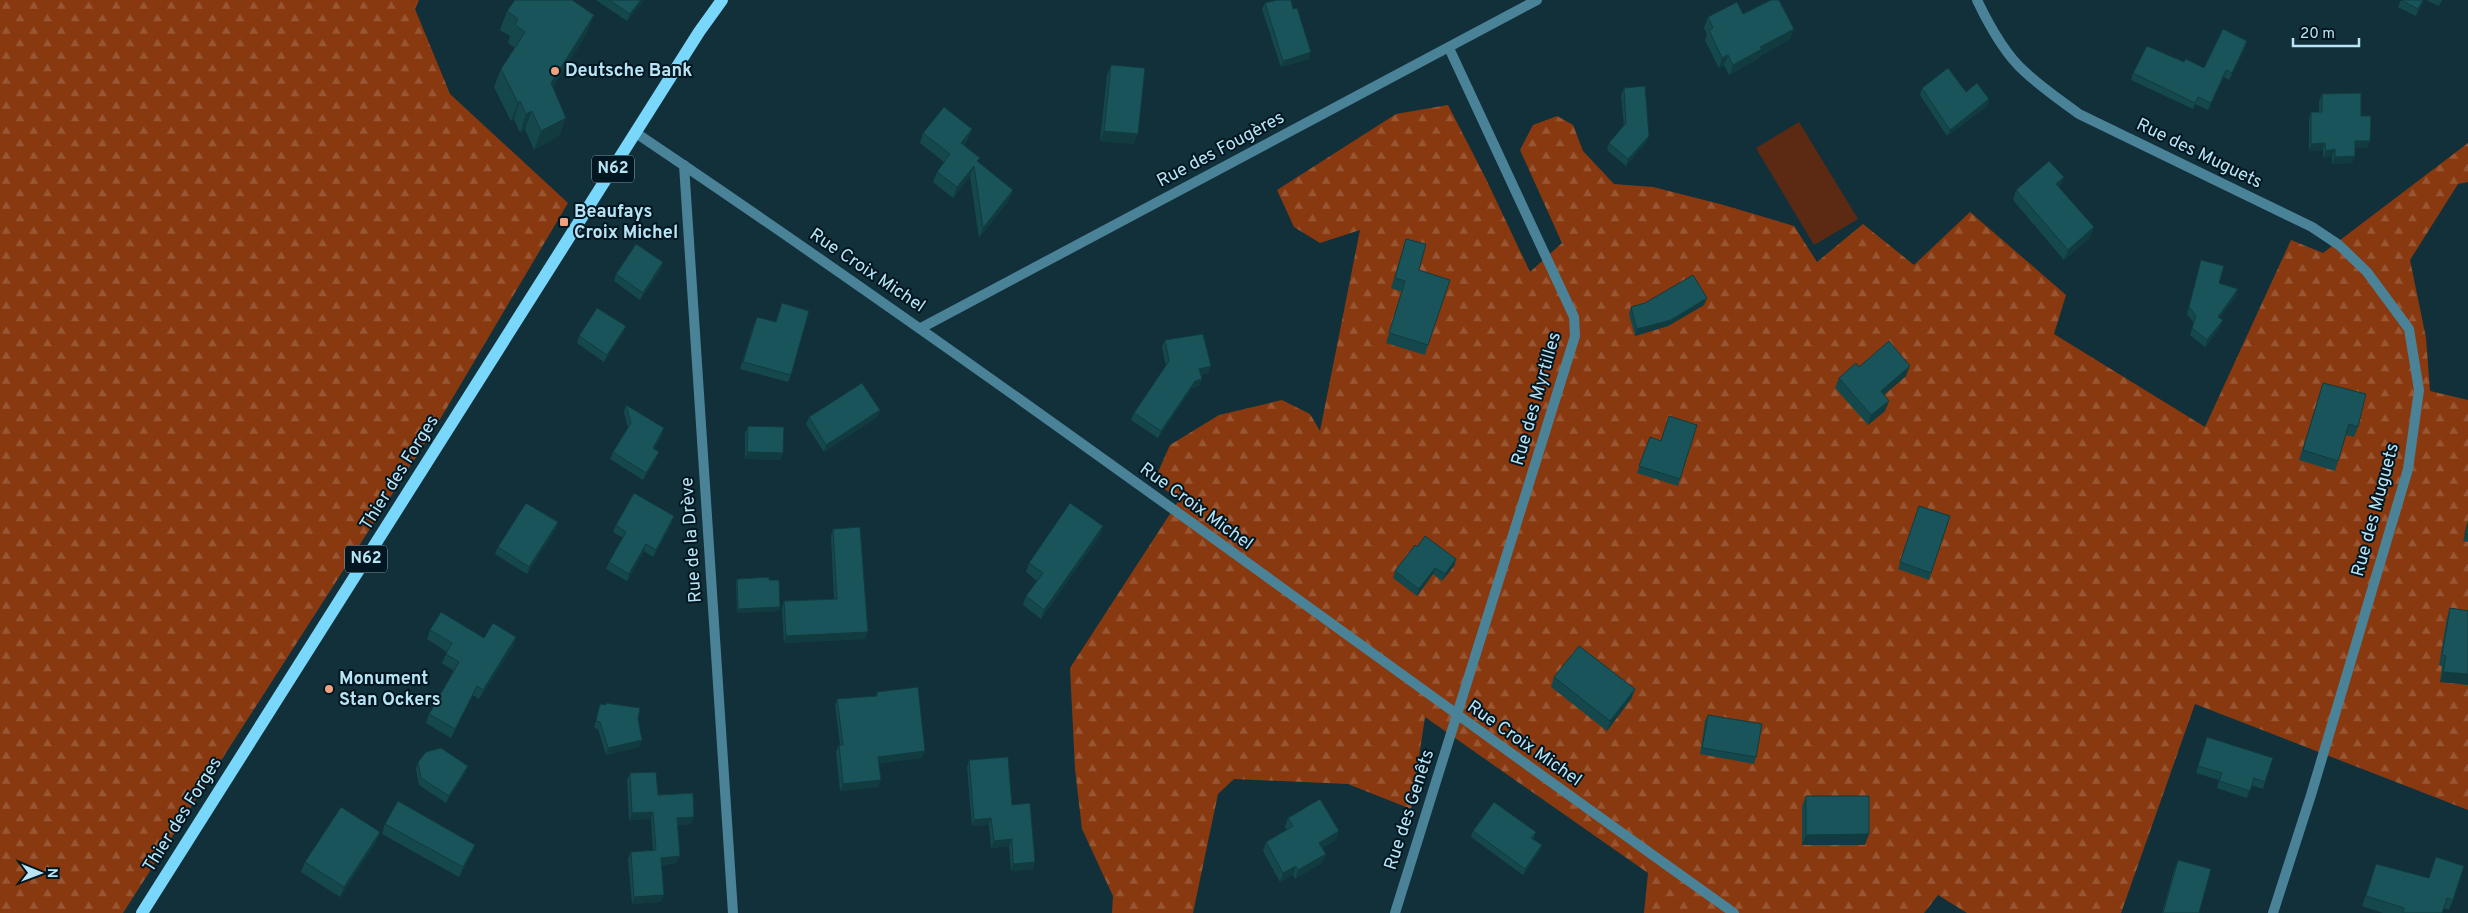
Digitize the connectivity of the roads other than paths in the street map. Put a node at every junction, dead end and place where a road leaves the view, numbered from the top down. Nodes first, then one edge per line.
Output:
1 (722, 0) edge
2 (1537, 0) edge
3 (1977, 0) edge
4 (1449, 48) junction
5 (636, 133) junction
6 (684, 165) junction
7 (921, 328) junction
8 (1457, 716) junction
9 (142, 913) edge
10 (733, 913) edge
11 (1395, 913) edge
12 (1734, 913) edge
13 (2273, 913) edge

1 - 5 main road, N62
2 - 4 street, Rue des Fougères
3 - 13 street, Rue des Muguets
4 - 7 street, Rue des Fougères
4 - 8 street, Rue des Myrtilles
5 - 6 street, Rue Croix Michel
5 - 9 main road, Thier des Forges / N62
6 - 7 street, Rue Croix Michel
6 - 10 street, Rue de la Drève
7 - 8 street, Rue Croix Michel
8 - 11 street, Rue des Genêts
8 - 12 street, Rue Croix Michel

